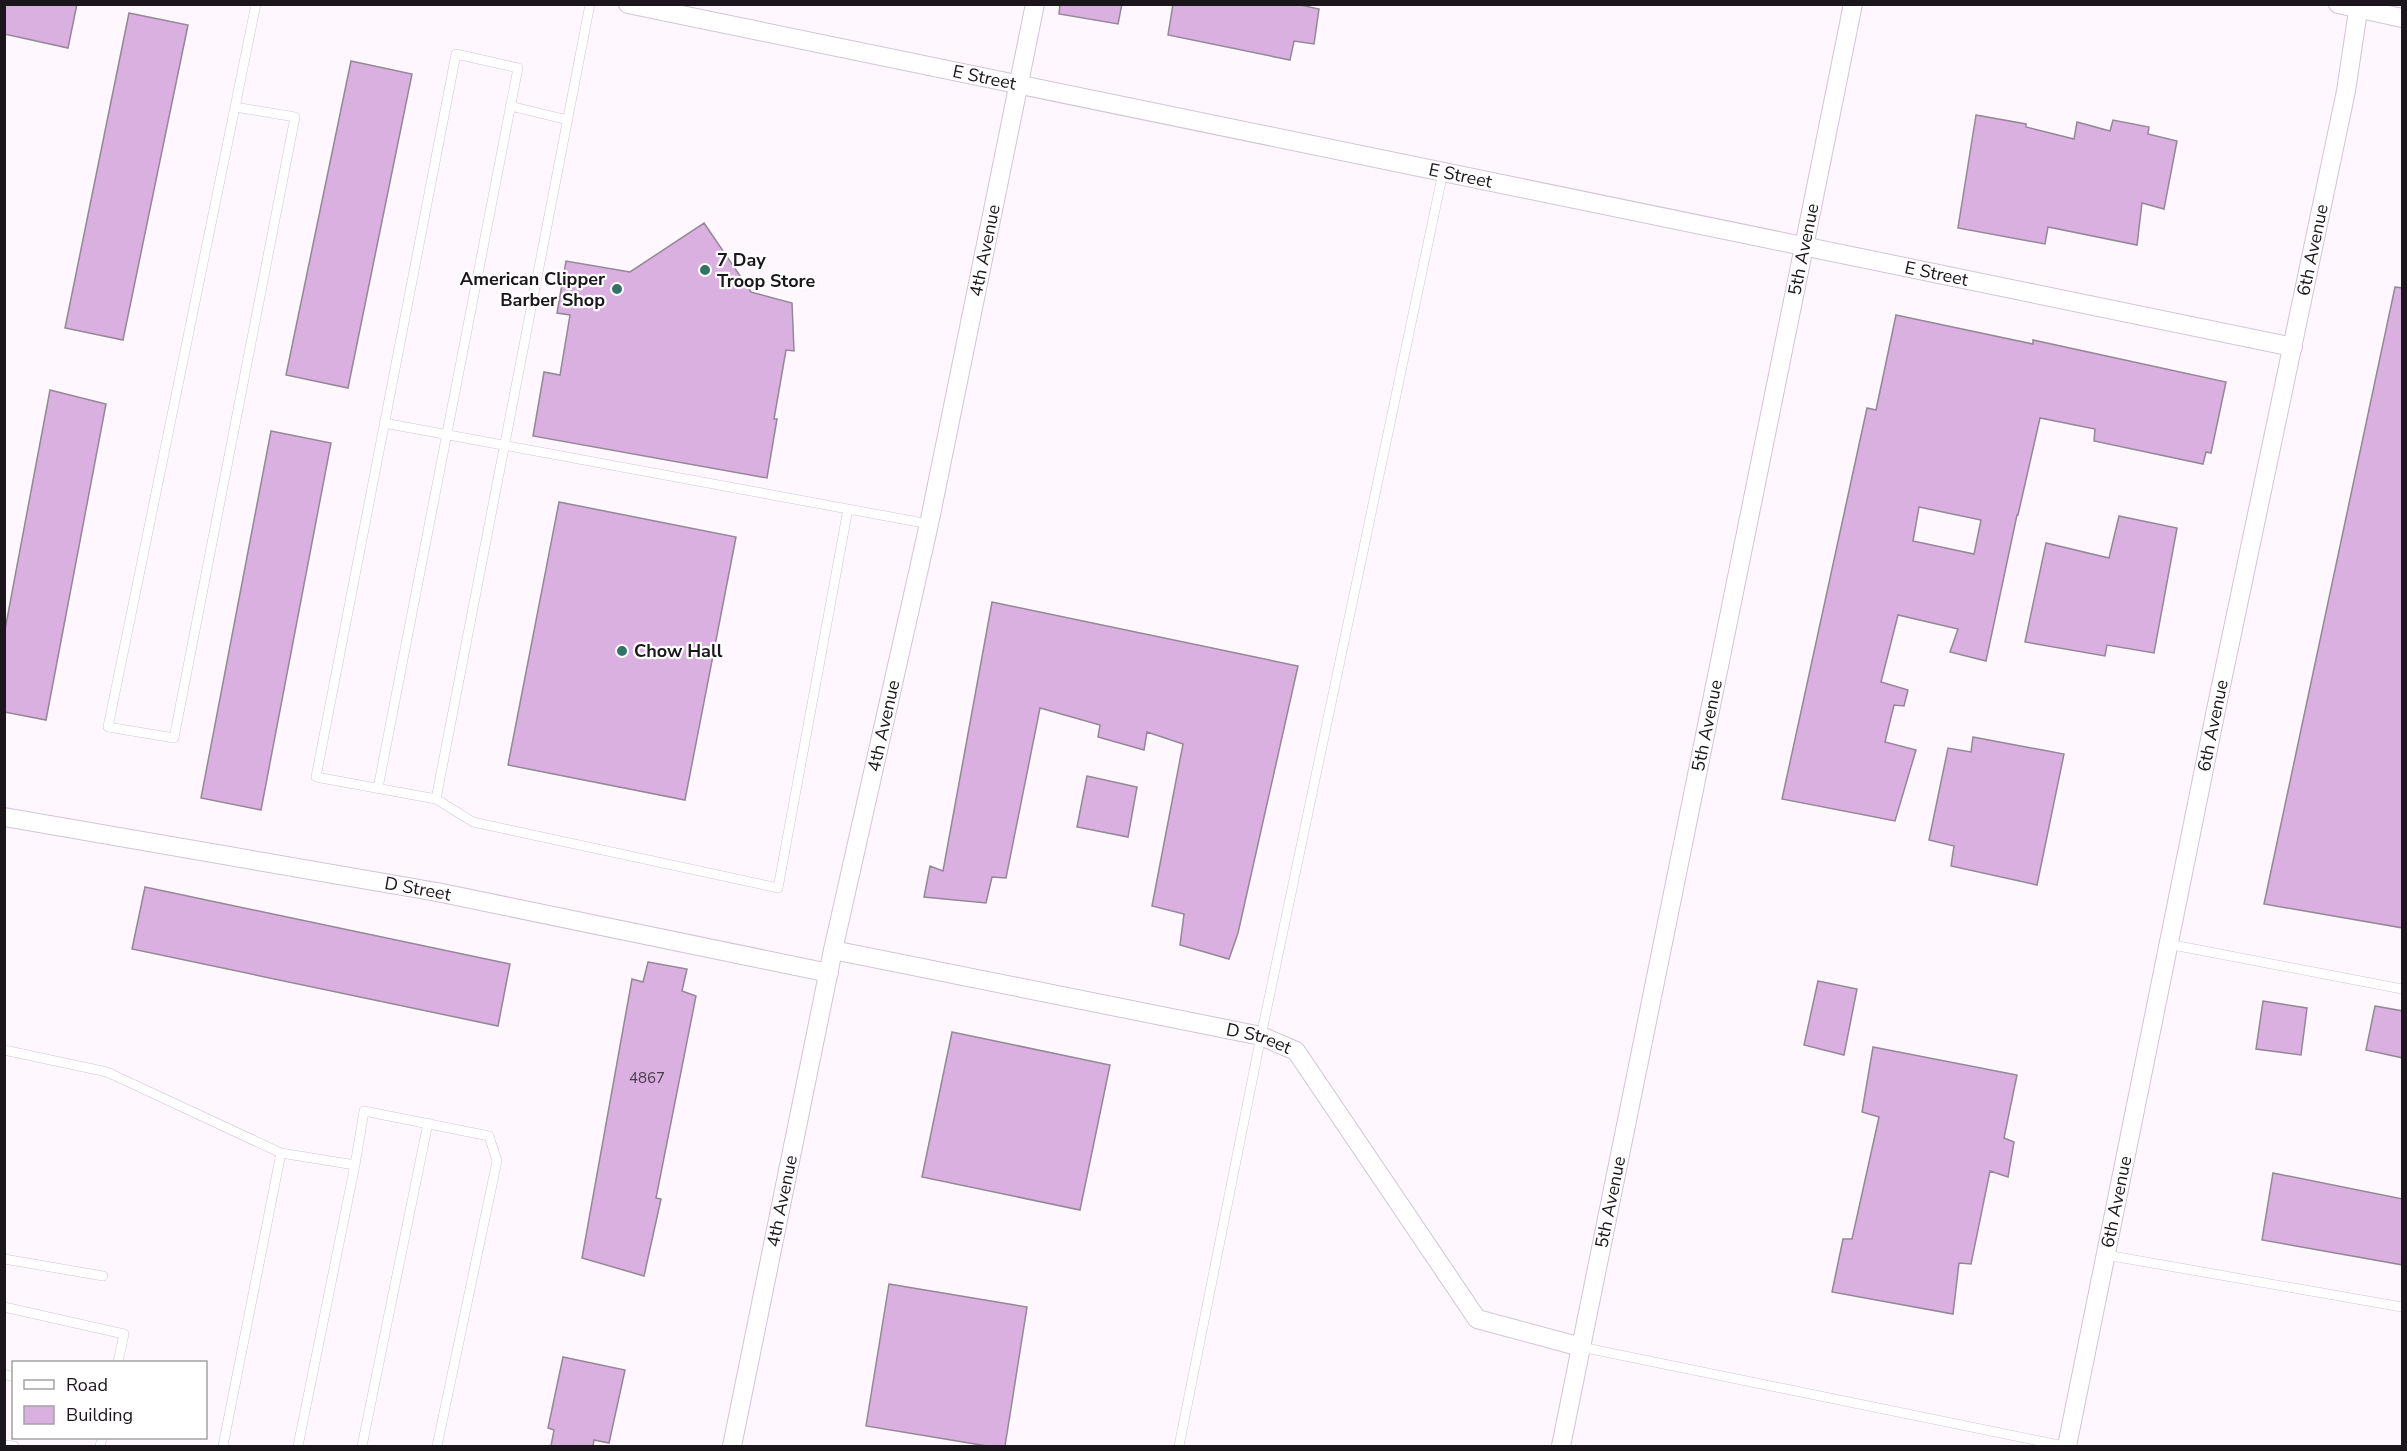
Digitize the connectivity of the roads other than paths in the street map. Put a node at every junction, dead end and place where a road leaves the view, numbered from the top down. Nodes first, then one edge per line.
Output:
1 (256, 4) edge
2 (590, 4) edge
3 (628, 4) edge
4 (1035, 4) edge
5 (1853, 4) edge
6 (2338, 4) edge
7 (2359, 7) edge
8 (2403, 18) edge
9 (1019, 85) junction
10 (510, 106) junction
11 (235, 107) junction
12 (568, 120) junction
13 (1443, 172) junction
14 (1803, 246) junction
15 (2293, 346) junction
16 (384, 423) junction
17 (447, 434) junction
18 (505, 445) junction
19 (848, 509) junction
20 (929, 524) junction
21 (378, 789) junction
22 (436, 798) junction
23 (4, 817) edge
24 (2168, 944) junction
25 (833, 950) junction
26 (829, 973) junction
27 (2403, 989) edge
28 (1261, 1036) junction
29 (4, 1050) edge
30 (428, 1123) junction
31 (280, 1153) junction
32 (355, 1165) junction
33 (2106, 1255) junction
34 (4, 1259) edge
35 (103, 1275) dead end
36 (4, 1307) edge
37 (2403, 1307) edge
38 (1581, 1347) junction
39 (118, 1361) edge
40 (4, 1445) edge
41 (14, 1446) edge
42 (224, 1446) edge
43 (298, 1446) edge
44 (362, 1446) edge
45 (437, 1446) edge
46 (732, 1446) edge
47 (1179, 1446) edge
48 (1561, 1446) edge
49 (2066, 1446) edge

1 - 11 lane
2 - 12 lane
3 - 9 street, E Street
4 - 9 street, 4th Avenue
5 - 14 street, 5th Avenue
6 - 7 street
7 - 8 street
7 - 15 street, 6th Avenue
9 - 13 street, E Street
9 - 20 street, 4th Avenue
10 - 12 lane
10 - 16 lane
10 - 17 lane
11 - 11 lane
12 - 18 lane
13 - 14 street, E Street
13 - 28 lane
14 - 15 street, E Street
14 - 38 street, 5th Avenue
15 - 24 street, 6th Avenue
16 - 17 lane
16 - 21 lane
17 - 18 lane
17 - 21 lane
18 - 19 lane
18 - 22 lane
19 - 20 lane
19 - 22 lane
20 - 25 street, 4th Avenue
21 - 22 lane
23 - 26 street, D Street
24 - 27 lane
24 - 33 street, 6th Avenue
25 - 26 street, 4th Avenue
25 - 28 street, D Street
26 - 46 street, 4th Avenue
28 - 38 street, D Street
28 - 47 lane
29 - 31 lane
30 - 32 lane
30 - 44 lane
30 - 45 lane
31 - 32 lane
31 - 42 lane
32 - 43 lane
33 - 37 lane
33 - 49 street, 6th Avenue
34 - 35 lane
36 - 39 lane
38 - 48 street, 5th Avenue
38 - 49 lane
40 - 41 lane

